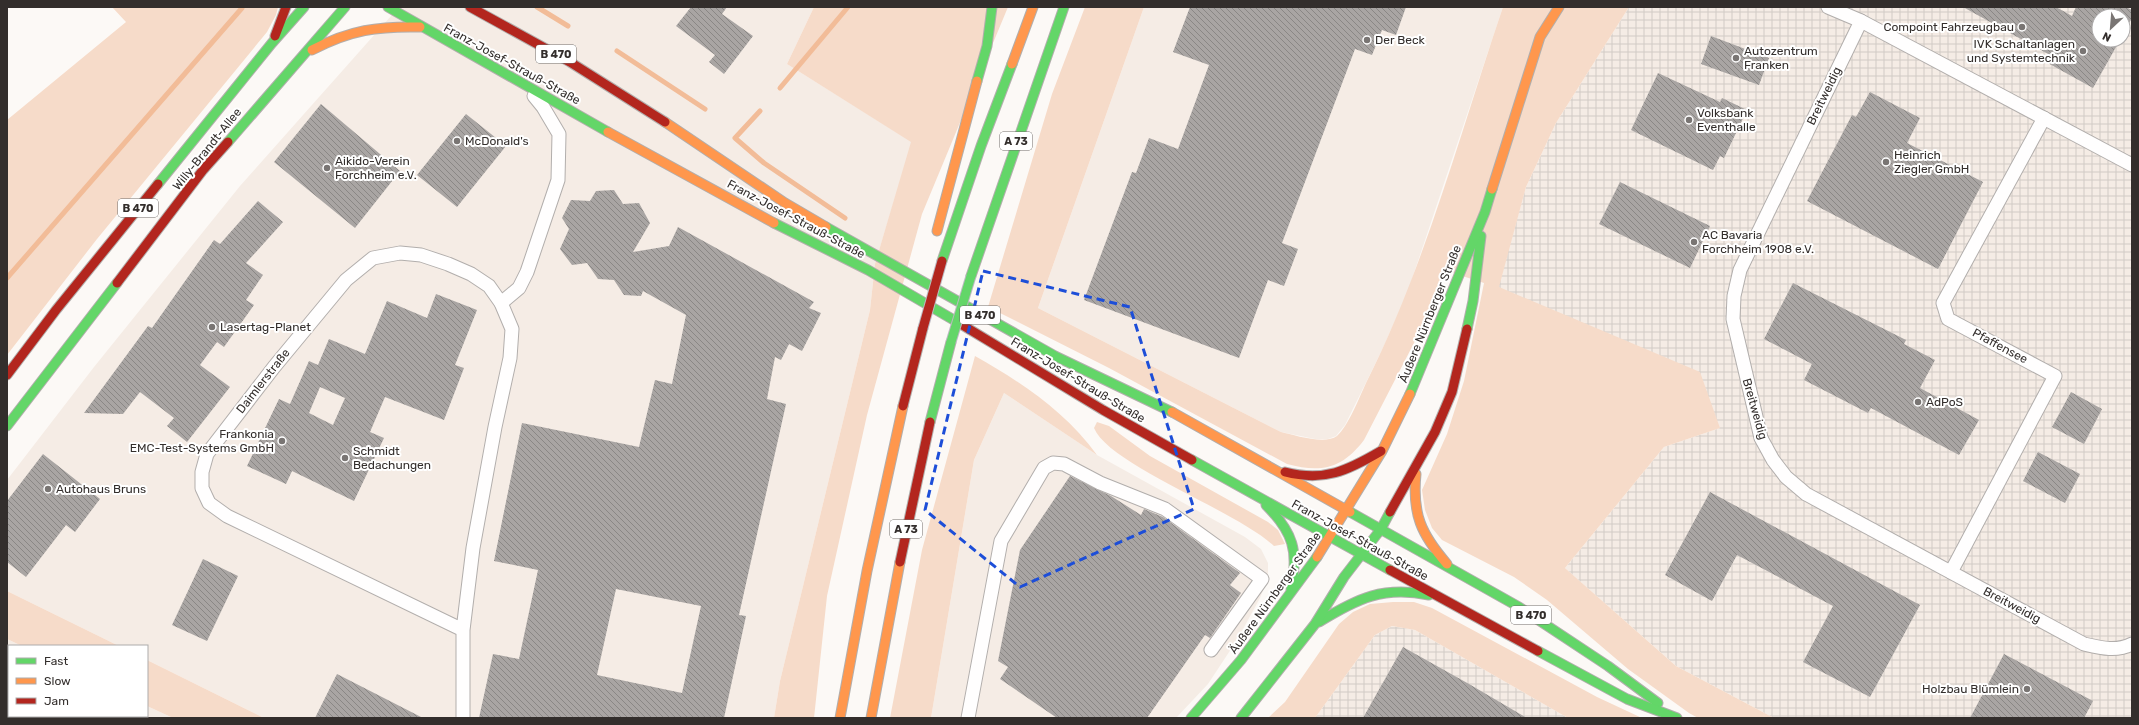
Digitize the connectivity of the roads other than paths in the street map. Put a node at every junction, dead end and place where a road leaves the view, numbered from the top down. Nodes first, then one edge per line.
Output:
1 (286, 7) edge
2 (304, 7) edge
3 (344, 7) edge
4 (388, 7) edge
5 (470, 7) edge
6 (992, 7) edge
7 (1033, 7) edge
8 (1064, 7) edge
9 (1547, 7) edge
10 (1559, 7) edge
11 (1828, 7) edge
12 (1861, 21) junction
13 (423, 27) junction
14 (1540, 37) junction
15 (272, 43) junction
16 (302, 55) junction
17 (525, 86) junction
18 (2044, 118) junction
19 (649, 153) junction
20 (677, 157) dead end
21 (2132, 165) edge
22 (1485, 212) junction
23 (942, 261) junction
24 (501, 303) junction
25 (7, 375) edge
26 (7, 426) edge
27 (1382, 451) junction
28 (1417, 466) junction
29 (1270, 467) junction
30 (1255, 495) junction
31 (1348, 510) junction
32 (1381, 529) junction
33 (1331, 537) junction
34 (1363, 555) junction
35 (1452, 569) junction
36 (1951, 572) junction
37 (1290, 596) junction
38 (1438, 597) junction
39 (1315, 624) junction
40 (463, 630) junction
41 (2132, 644) edge
42 (1211, 650) dead end
43 (463, 718) edge
44 (840, 718) edge
45 (871, 718) edge
46 (968, 718) edge
47 (1190, 718) edge
48 (1241, 718) edge
49 (1677, 718) edge

1 - 15 main road
2 - 15 main road, Willy-Brandt-Allee / B 470
3 - 16 main road, Willy-Brandt-Allee / B 470
4 - 13 main road, Franz-Josef-Strauß-Straße / B 470
5 - 29 main road, Franz-Josef-Strauß-Straße / B 470
6 - 23 main road
7 - 23 main road, A 73
8 - 45 main road, A 73, bridge
9 - 14 main road
10 - 14 main road, Äußere Nürnberger Straße
11 - 12 street
12 - 18 street
12 - 36 street, Breitweidig
13 - 16 main road
13 - 17 main road, Franz-Josef-Strauß-Straße / B 470
14 - 22 main road, Äußere Nürnberger Straße
15 - 25 main road, Willy-Brandt-Allee / B 470
16 - 26 main road, Willy-Brandt-Allee / B 470
17 - 19 main road, Franz-Josef-Strauß-Straße / B 470
17 - 24 street
18 - 21 street
18 - 36 street, Pfaffensee
19 - 20 main road
19 - 30 main road, Franz-Josef-Strauß-Straße / B 470
22 - 27 main road, Äußere Nürnberger Straße
22 - 28 main road, Äußere Nürnberger Straße
23 - 44 main road, A 73, bridge
24 - 40 street, Daimlerstraße
24 - 40 street, Daimlerstraße
27 - 29 main road
27 - 31 main road, Äußere Nürnberger Straße
28 - 32 main road, Äußere Nürnberger Straße
28 - 35 main road
29 - 31 main road, Franz-Josef-Strauß-Straße / B 470
30 - 33 main road, Franz-Josef-Strauß-Straße / B 470
30 - 37 main road
31 - 32 main road, Franz-Josef-Strauß-Straße / B 470
31 - 33 main road, Äußere Nürnberger Straße
32 - 34 main road, Äußere Nürnberger Straße
32 - 35 main road, Franz-Josef-Strauß-Straße / B 470
33 - 34 main road, Franz-Josef-Strauß-Straße / B 470
33 - 37 main road, Äußere Nürnberger Straße
34 - 38 main road, Franz-Josef-Strauß-Straße / B 470
34 - 39 main road, Äußere Nürnberger Straße
35 - 49 main road, Franz-Josef-Strauß-Straße / B 470
36 - 41 street, Breitweidig
37 - 47 main road, Äußere Nürnberger Straße
38 - 39 main road
38 - 49 main road, Franz-Josef-Strauß-Straße / B 470
39 - 48 main road, Äußere Nürnberger Straße
40 - 43 street, Daimlerstraße
42 - 46 street

